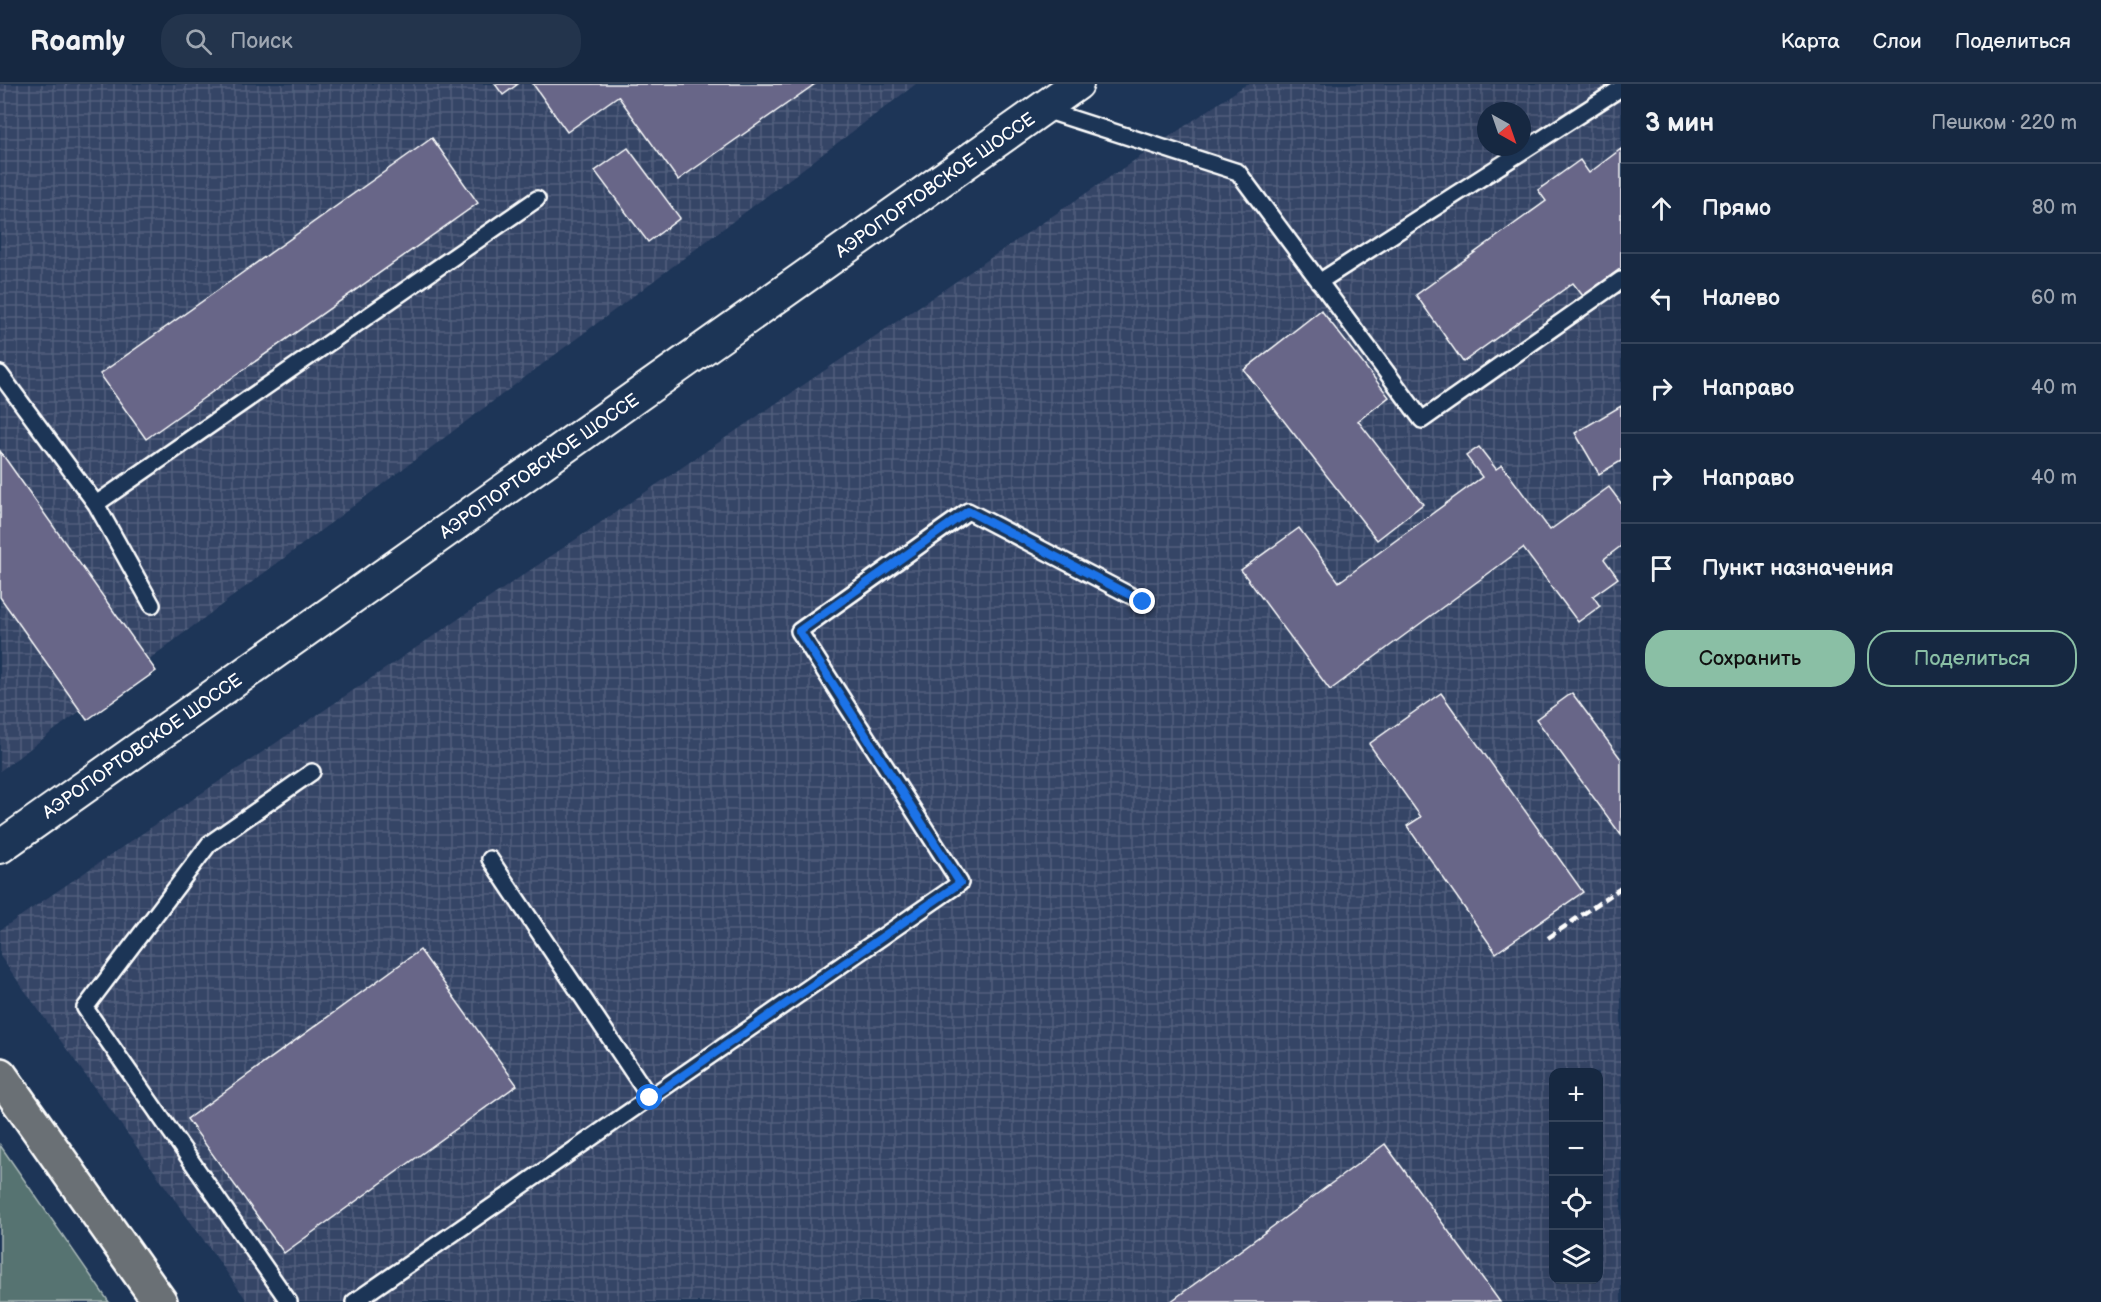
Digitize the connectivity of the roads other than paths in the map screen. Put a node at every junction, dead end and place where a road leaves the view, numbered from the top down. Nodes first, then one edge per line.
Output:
1 (1077, 84) edge
2 (1621, 88) edge
3 (1041, 109) junction
4 (537, 199) dead end
5 (1621, 280) edge
6 (1319, 282) junction
7 (0, 374) edge
8 (96, 504) junction
9 (1143, 602) dead end
10 (152, 605) dead end
11 (312, 772) dead end
12 (0, 847) edge
13 (489, 859) dead end
14 (0, 1075) edge
15 (650, 1098) junction
16 (160, 1302) edge
17 (289, 1302) edge
18 (354, 1302) edge

1 - 3 street, АЭРОПОРТОВСКОЕ ШОССЕ
2 - 6 lane
3 - 6 lane
3 - 12 street, АЭРОПОРТОВСКОЕ ШОССЕ
4 - 8 lane
5 - 6 lane
7 - 8 lane
8 - 10 lane
9 - 15 lane
11 - 17 lane
13 - 15 lane
14 - 16 main road
15 - 18 lane

